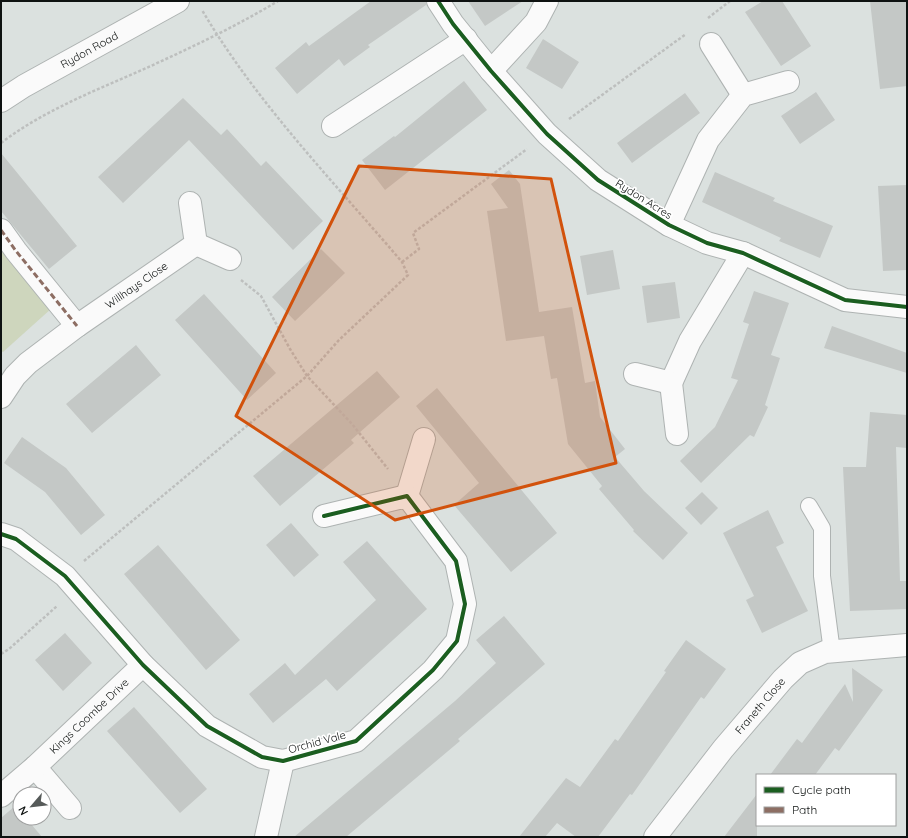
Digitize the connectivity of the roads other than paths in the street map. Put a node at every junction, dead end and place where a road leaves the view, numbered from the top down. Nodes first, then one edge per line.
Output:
1 (178, 1) edge
2 (438, 1) edge
3 (547, 1) edge
4 (466, 39) junction
5 (711, 44) dead end
6 (491, 71) junction
7 (788, 82) dead end
8 (743, 95) junction
9 (1, 101) edge
10 (333, 126) dead end
11 (190, 203) dead end
12 (669, 226) junction
13 (1, 230) edge
14 (196, 244) junction
15 (743, 254) junction
16 (230, 259) road end
17 (907, 307) edge
18 (77, 326) junction
19 (8, 371) edge
20 (635, 374) dead end
21 (671, 383) junction
22 (1, 397) edge
23 (677, 434) dead end
24 (424, 439) dead end
25 (407, 496) junction
26 (809, 506) dead end
27 (324, 516) dead end
28 (1, 534) edge
29 (907, 645) edge
30 (832, 652) junction
31 (143, 665) junction
32 (283, 761) junction
33 (35, 767) junction
34 (1, 796) edge
35 (70, 808) dead end
36 (266, 837) edge
37 (655, 837) edge

1 - 9 street, Rydon Road
2 - 4 street, Rydon Acres
3 - 6 street
4 - 6 street, Rydon Acres
4 - 10 street
5 - 8 street
6 - 12 street, Rydon Acres
7 - 8 street
8 - 12 street, Rydon Acres
11 - 14 street
12 - 15 street, Rydon Acres
13 - 18 street
14 - 16 street
14 - 18 street, Willhays Close
15 - 17 street, Rydon Acres
15 - 21 street
18 - 19 street, Willhays Close
19 - 22 street, Willhays Close
20 - 21 street
21 - 23 street
24 - 25 street
25 - 27 street
25 - 32 street, Orchid Vale
26 - 30 lane
28 - 31 street, Orchid Vale
29 - 30 street, Franeth Close
30 - 37 street, Franeth Close
31 - 32 street, Orchid Vale
31 - 33 street, Kings Coombe Drive
32 - 36 street, Orchid Vale
33 - 34 street, Kings Coombe Drive
33 - 35 street

